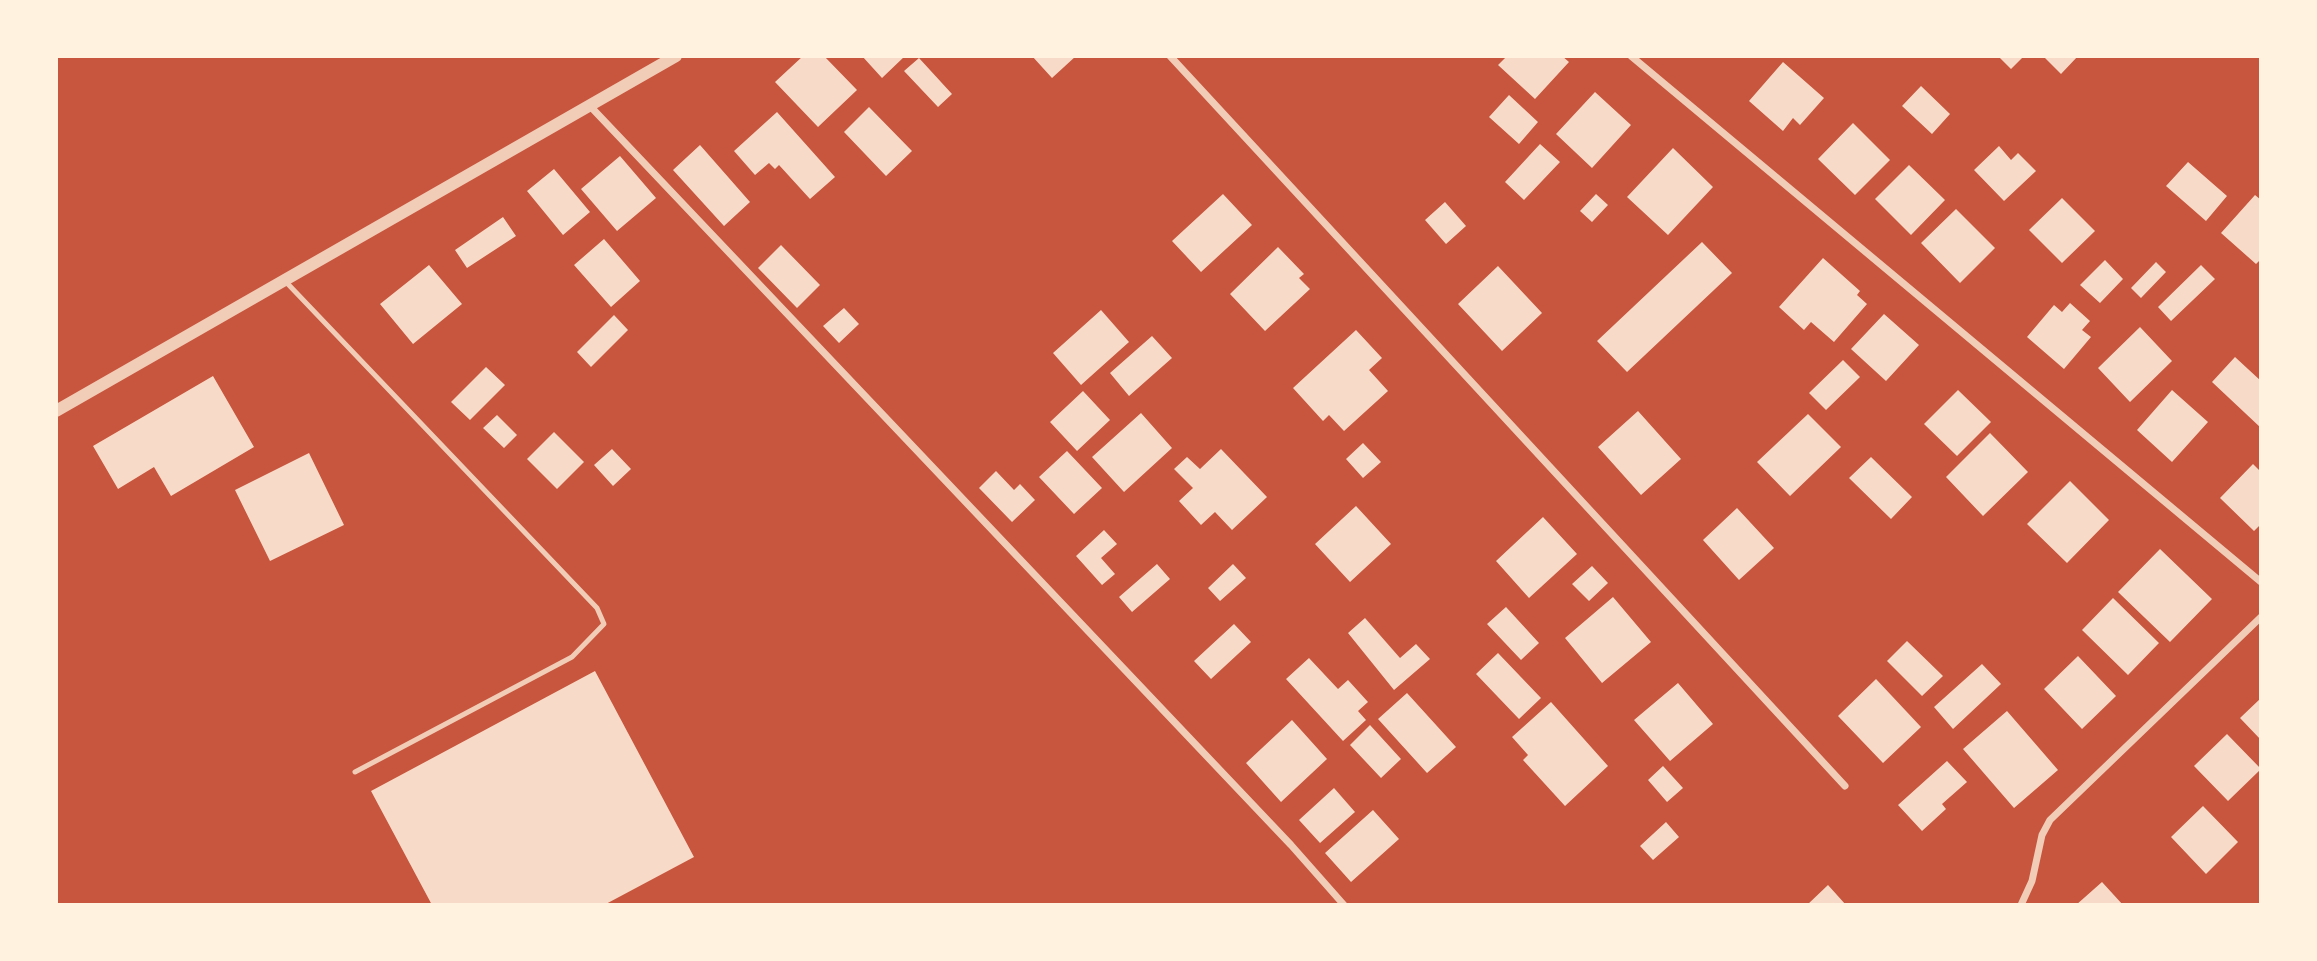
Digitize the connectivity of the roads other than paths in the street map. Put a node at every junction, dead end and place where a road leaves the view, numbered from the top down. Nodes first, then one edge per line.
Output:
1 (676, 56) edge
2 (1170, 56) edge
3 (1631, 56) edge
4 (590, 106) junction
5 (285, 280) junction
6 (56, 411) edge
7 (2261, 582) edge
8 (2261, 617) edge
9 (355, 772) dead end
10 (1845, 786) dead end
11 (1344, 905) edge
12 (2021, 905) edge

1 - 4 street
2 - 10 street
3 - 7 street
4 - 5 street
4 - 11 street
5 - 6 street
5 - 9 lane
8 - 12 street

